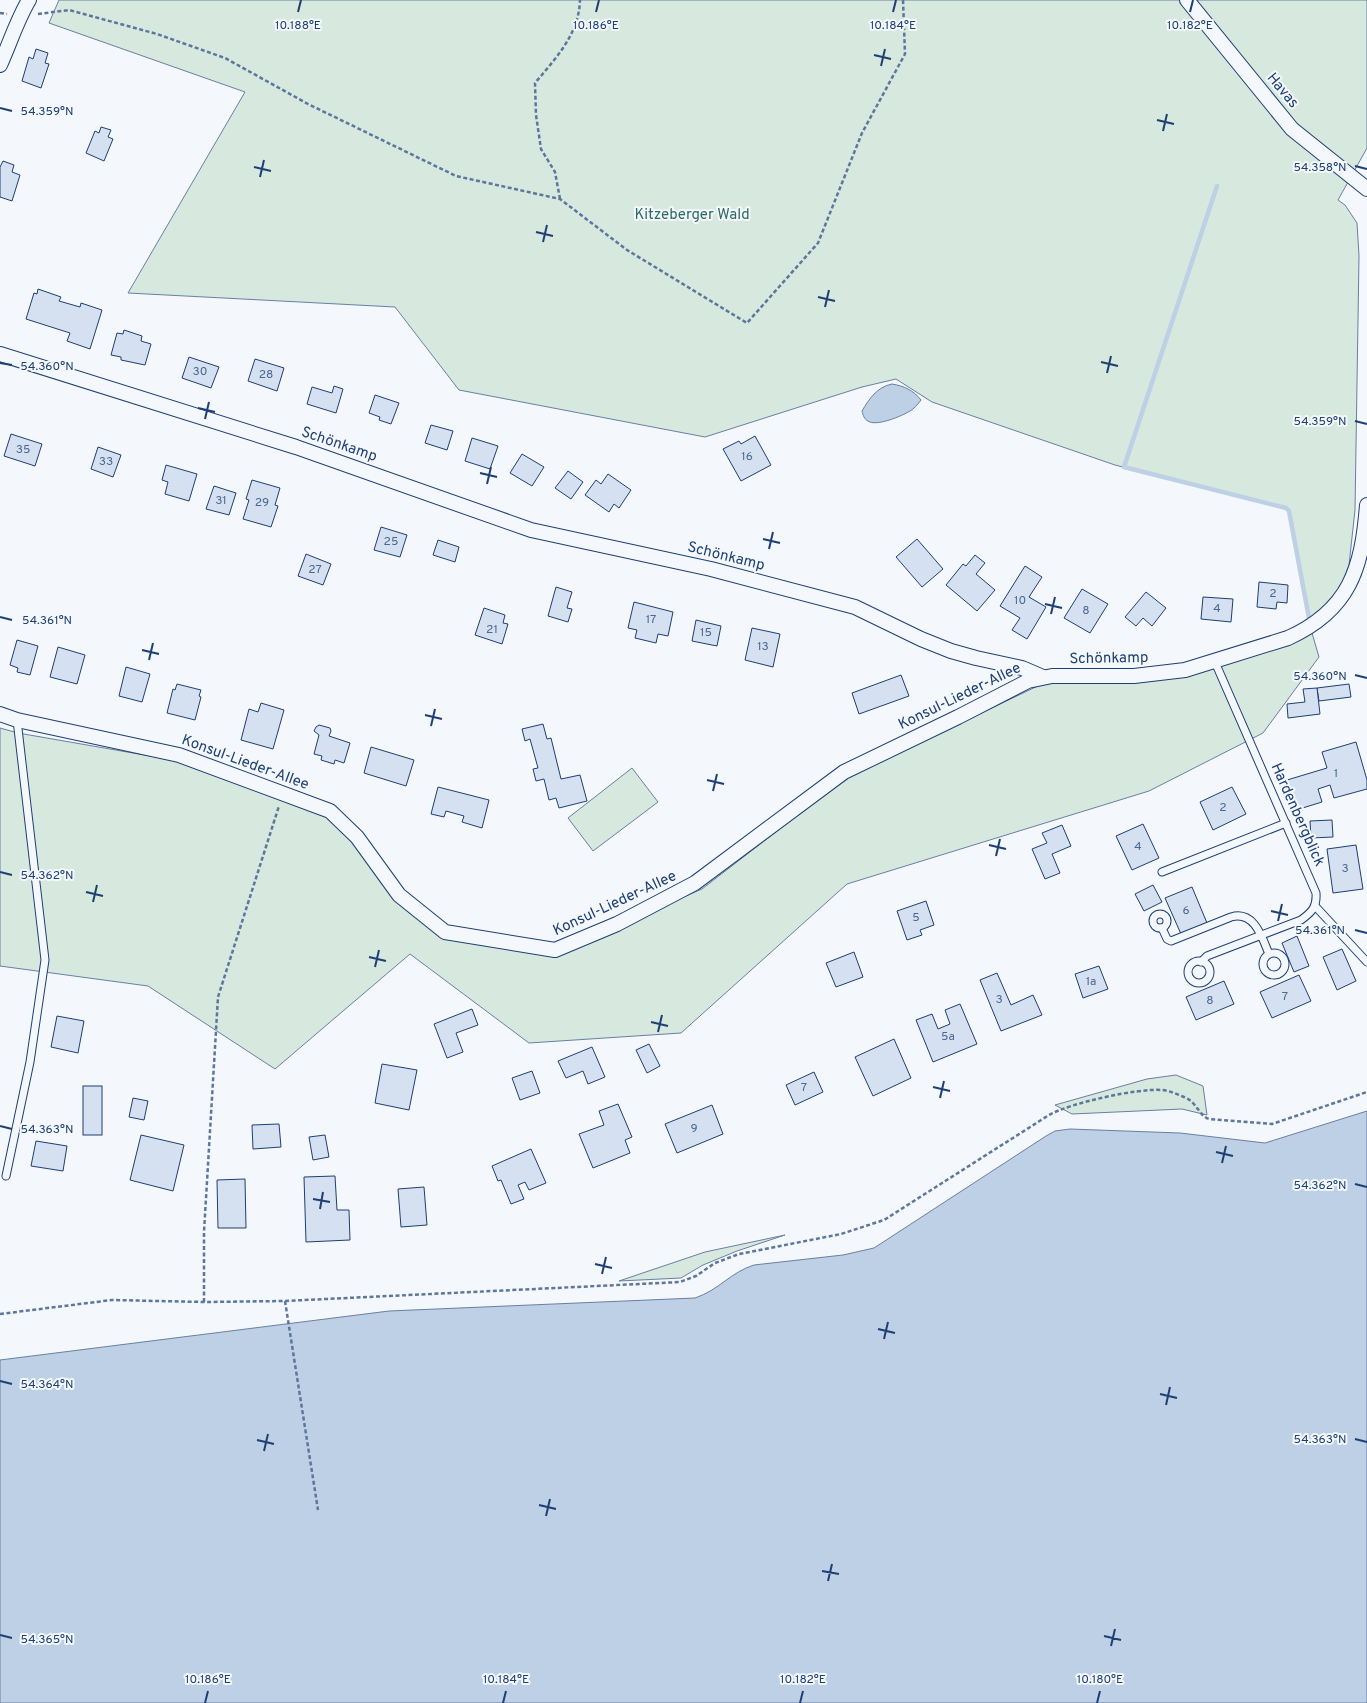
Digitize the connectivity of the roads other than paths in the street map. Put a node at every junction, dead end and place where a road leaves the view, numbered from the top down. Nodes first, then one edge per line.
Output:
1 (29, 0) edge
2 (1187, 0) edge
3 (0, 65) edge
4 (1367, 189) edge
5 (0, 354) edge
6 (1367, 505) edge
7 (1215, 662) junction
8 (1043, 677) junction
9 (0, 714) edge
10 (17, 720) junction
11 (1286, 823) junction
12 (1162, 872) dead end
13 (1315, 906) junction
14 (1162, 928) dead end
15 (1261, 935) junction
16 (1269, 954) dead end
17 (1201, 962) dead end
18 (1367, 962) edge
19 (6, 1176) dead end

1 - 3 street
2 - 4 street, Havas
5 - 8 street, Schönkamp
6 - 7 street, Schönkamp
7 - 8 street, Schönkamp
7 - 11 lane, Hardenbergblick
8 - 10 street, Konsul-Lieder-Allee
9 - 10 street, Konsul-Lieder-Allee
10 - 19 lane
11 - 12 lane
11 - 13 lane, Hardenbergblick
13 - 15 lane
13 - 18 lane
14 - 15 lane
15 - 16 lane
15 - 17 lane

